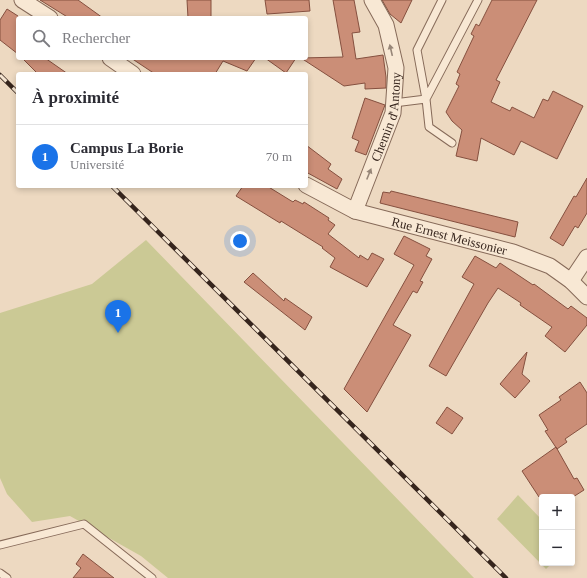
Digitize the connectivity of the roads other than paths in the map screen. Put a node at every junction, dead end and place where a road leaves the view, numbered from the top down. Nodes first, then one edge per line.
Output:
1 (22, 0) edge
2 (372, 0) edge
3 (442, 0) edge
4 (478, 0) edge
5 (47, 16) edge
6 (113, 60) edge
7 (130, 72) edge
8 (426, 99) junction
9 (394, 102) junction
10 (452, 143) dead end
11 (308, 186) edge
12 (355, 211) junction
13 (587, 257) edge
14 (572, 281) junction
15 (587, 297) edge
16 (0, 545) edge
17 (0, 573) edge
18 (7, 578) edge
19 (152, 578) edge

1 - 5 street
9 -> 2 street, Chemin d'Antony
3 - 8 lane
4 - 8 lane
6 - 7 street
8 - 9 lane
8 - 10 lane
12 -> 9 street, Chemin d'Antony
11 - 12 street, Rue Ernest Meissonier
12 - 14 street, Rue Ernest Meissonier
13 - 14 street
14 - 15 street, Rue Ernest Meissonier
16 - 19 lane
17 - 18 lane

